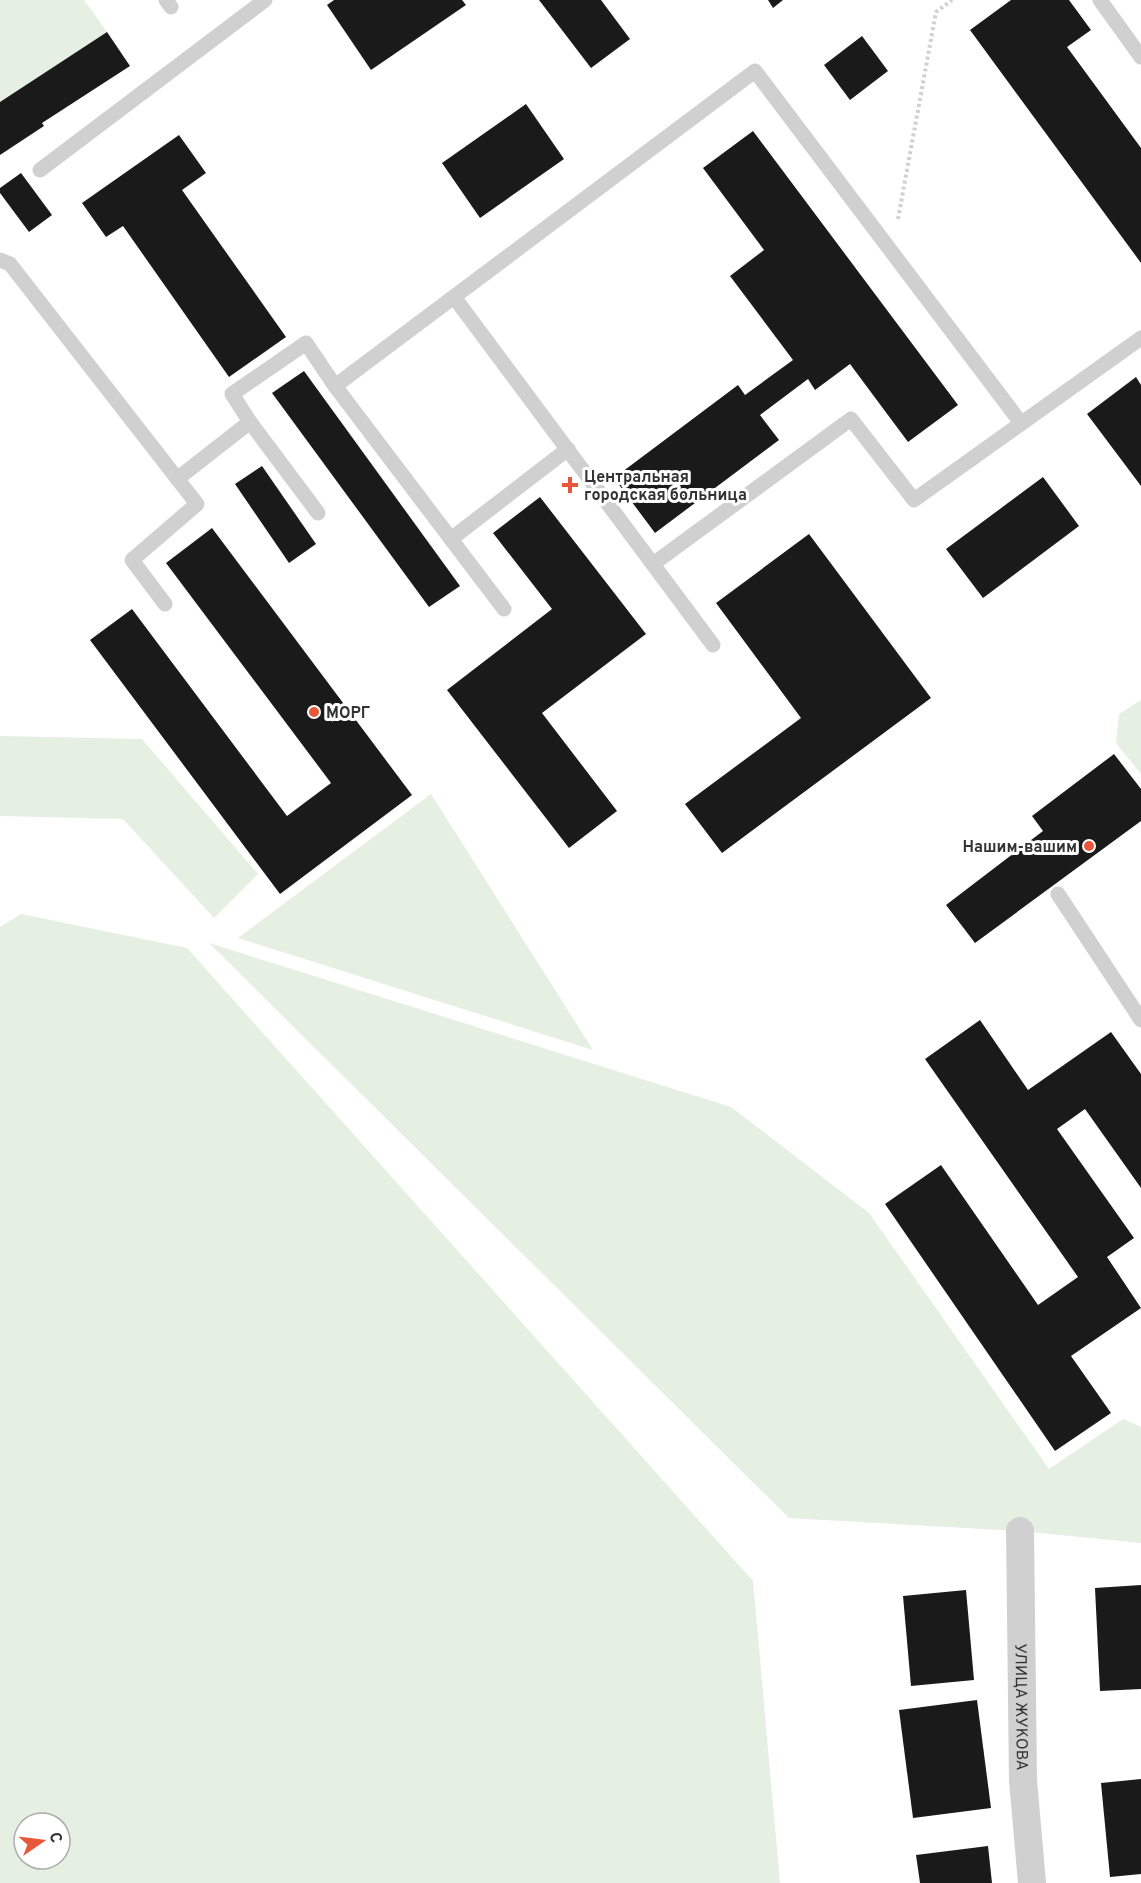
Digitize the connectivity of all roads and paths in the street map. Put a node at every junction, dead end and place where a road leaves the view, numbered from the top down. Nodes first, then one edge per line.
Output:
1 (265, 0) edge
2 (952, 0) edge
3 (1100, 0) edge
4 (1141, 57) edge
5 (40, 170) dead end
6 (892, 252) junction
7 (0, 260) edge
8 (454, 297) junction
9 (1141, 338) edge
10 (335, 386) junction
11 (250, 422) junction
12 (1021, 423) junction
13 (568, 449) junction
14 (177, 479) junction
15 (318, 513) dead end
16 (451, 539) junction
17 (653, 564) junction
18 (165, 604) dead end
19 (504, 609) dead end
20 (713, 645) dead end
21 (1058, 894) dead end
22 (1141, 1020) edge
23 (1020, 1531) dead end
24 (1032, 1883) edge

1 - 5 lane
2 - 6 path
3 - 4 lane
6 - 8 lane
6 - 12 lane
7 - 14 lane
8 - 10 lane
8 - 13 lane
9 - 12 lane
10 - 11 lane
10 - 16 lane
11 - 14 lane
11 - 15 lane
12 - 17 lane
13 - 16 lane
13 - 17 lane
14 - 18 lane
16 - 19 lane
17 - 20 lane
21 - 22 lane
23 - 24 street, УЛИЦА ЖУКОВА

